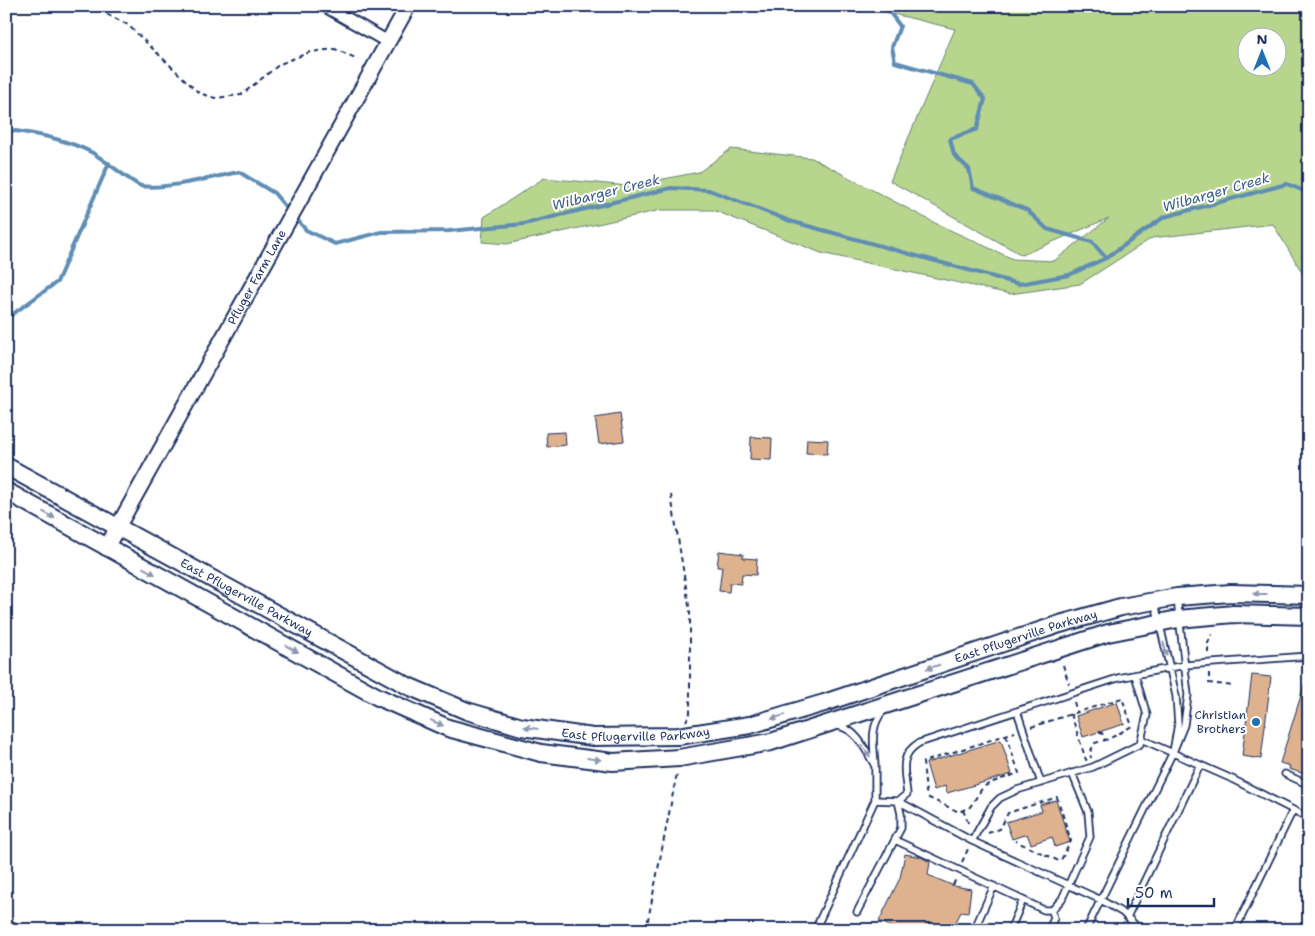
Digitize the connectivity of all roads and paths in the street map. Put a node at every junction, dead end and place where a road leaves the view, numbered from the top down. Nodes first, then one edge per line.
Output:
1 (91, 6) edge
2 (324, 6) edge
3 (408, 6) edge
4 (388, 42) junction
5 (358, 59) dead end
6 (6, 466) edge
7 (6, 491) edge
8 (671, 495) dead end
9 (117, 527) junction
10 (106, 548) junction
11 (1309, 595) edge
12 (1177, 598) junction
13 (1155, 601) junction
14 (1309, 616) edge
15 (1178, 619) junction
16 (1158, 623) junction
17 (1212, 634) dead end
18 (1208, 653) dead end
19 (1309, 656) edge
20 (1063, 665) dead end
21 (1185, 665) junction
22 (1170, 668) junction
23 (1209, 673) dead end
24 (1135, 674) junction
25 (1069, 684) dead end
26 (1233, 686) dead end
27 (1074, 702) dead end
28 (888, 705) junction
29 (1017, 711) junction
30 (1077, 712) junction
31 (1071, 714) junction
32 (829, 724) junction
33 (1031, 726) dead end
34 (1015, 732) dead end
35 (1099, 733) dead end
36 (1006, 735) junction
37 (678, 736) junction
38 (1141, 739) junction
39 (1105, 740) junction
40 (1173, 752) junction
41 (680, 758) junction
42 (1200, 765) junction
43 (875, 766) junction
44 (1072, 773) junction
45 (1285, 774) dead end
46 (1041, 783) junction
47 (1309, 786) edge
48 (875, 800) junction
49 (898, 801) junction
50 (963, 810) junction
51 (1293, 810) junction
52 (1309, 818) edge
53 (969, 825) dead end
54 (988, 833) dead end
55 (895, 840) junction
56 (1014, 841) dead end
57 (971, 844) junction
58 (961, 864) dead end
59 (957, 877) dead end
60 (953, 885) dead end
61 (1067, 885) junction
62 (994, 886) junction
63 (1024, 900) junction
64 (1100, 900) junction
65 (1052, 910) junction
66 (857, 912) dead end
67 (1127, 917) junction
68 (6, 926) edge
69 (12, 930) edge
70 (646, 930) edge
71 (815, 930) edge
72 (974, 930) edge
73 (1010, 930) edge
74 (1049, 930) edge
75 (1086, 930) edge
76 (1142, 930) edge
77 (1235, 930) edge

1 - 5 path
2 - 4 street
3 - 4 street, Pfluger Farm Lane
4 - 9 street, Pfluger Farm Lane
6 - 9 main road, East Pflugerville Parkway
7 -> 10 main road, East Pflugerville Parkway
8 - 37 path
9 - 10 street, Pfluger Farm Lane
37 -> 9 main road, East Pflugerville Parkway
10 -> 41 main road, East Pflugerville Parkway
11 -> 12 main road, East Pflugerville Parkway
12 - 13 main road, East Pflugerville Parkway
12 - 15 lane
13 - 16 lane
13 -> 37 main road, East Pflugerville Parkway
14 - 15 main road, East Pflugerville Parkway
15 - 16 main road, East Pflugerville Parkway
15 - 21 lane
16 -> 22 lane
16 - 28 main road, East Pflugerville Parkway
17 - 18 path
19 - 21 lane
20 - 25 path
21 - 22 lane
21 - 40 lane
22 - 24 lane
22 - 40 lane
23 - 26 path
24 - 29 lane
24 - 38 lane
27 - 30 path
28 - 32 main road, East Pflugerville Parkway
28 - 43 lane
29 - 46 lane
29 - 49 lane
30 - 31 path
30 - 39 path
31 - 33 path
31 - 39 path
32 - 41 main road, East Pflugerville Parkway
32 -> 43 lane
34 - 36 path
35 - 39 path
36 - 50 path
36 - 50 path
37 - 41 street
38 - 40 lane
38 - 44 lane
40 - 42 lane
40 - 64 lane
41 - 70 path
42 - 51 lane
42 - 67 lane
43 - 48 lane
44 - 46 lane
44 - 61 lane
45 - 47 lane
46 - 57 lane
48 - 49 lane
48 - 71 lane
49 - 55 lane
49 - 57 lane
50 - 53 path
51 - 52 lane
51 - 77 lane
54 - 56 path
55 - 62 lane
55 - 66 lane
57 - 58 path
57 - 61 lane
59 - 60 path
61 - 64 lane
61 - 65 lane
62 - 63 lane
62 - 72 lane
63 - 65 lane
63 - 73 lane
64 - 67 lane
64 - 75 lane
65 - 74 lane
67 - 76 lane
68 - 69 street

